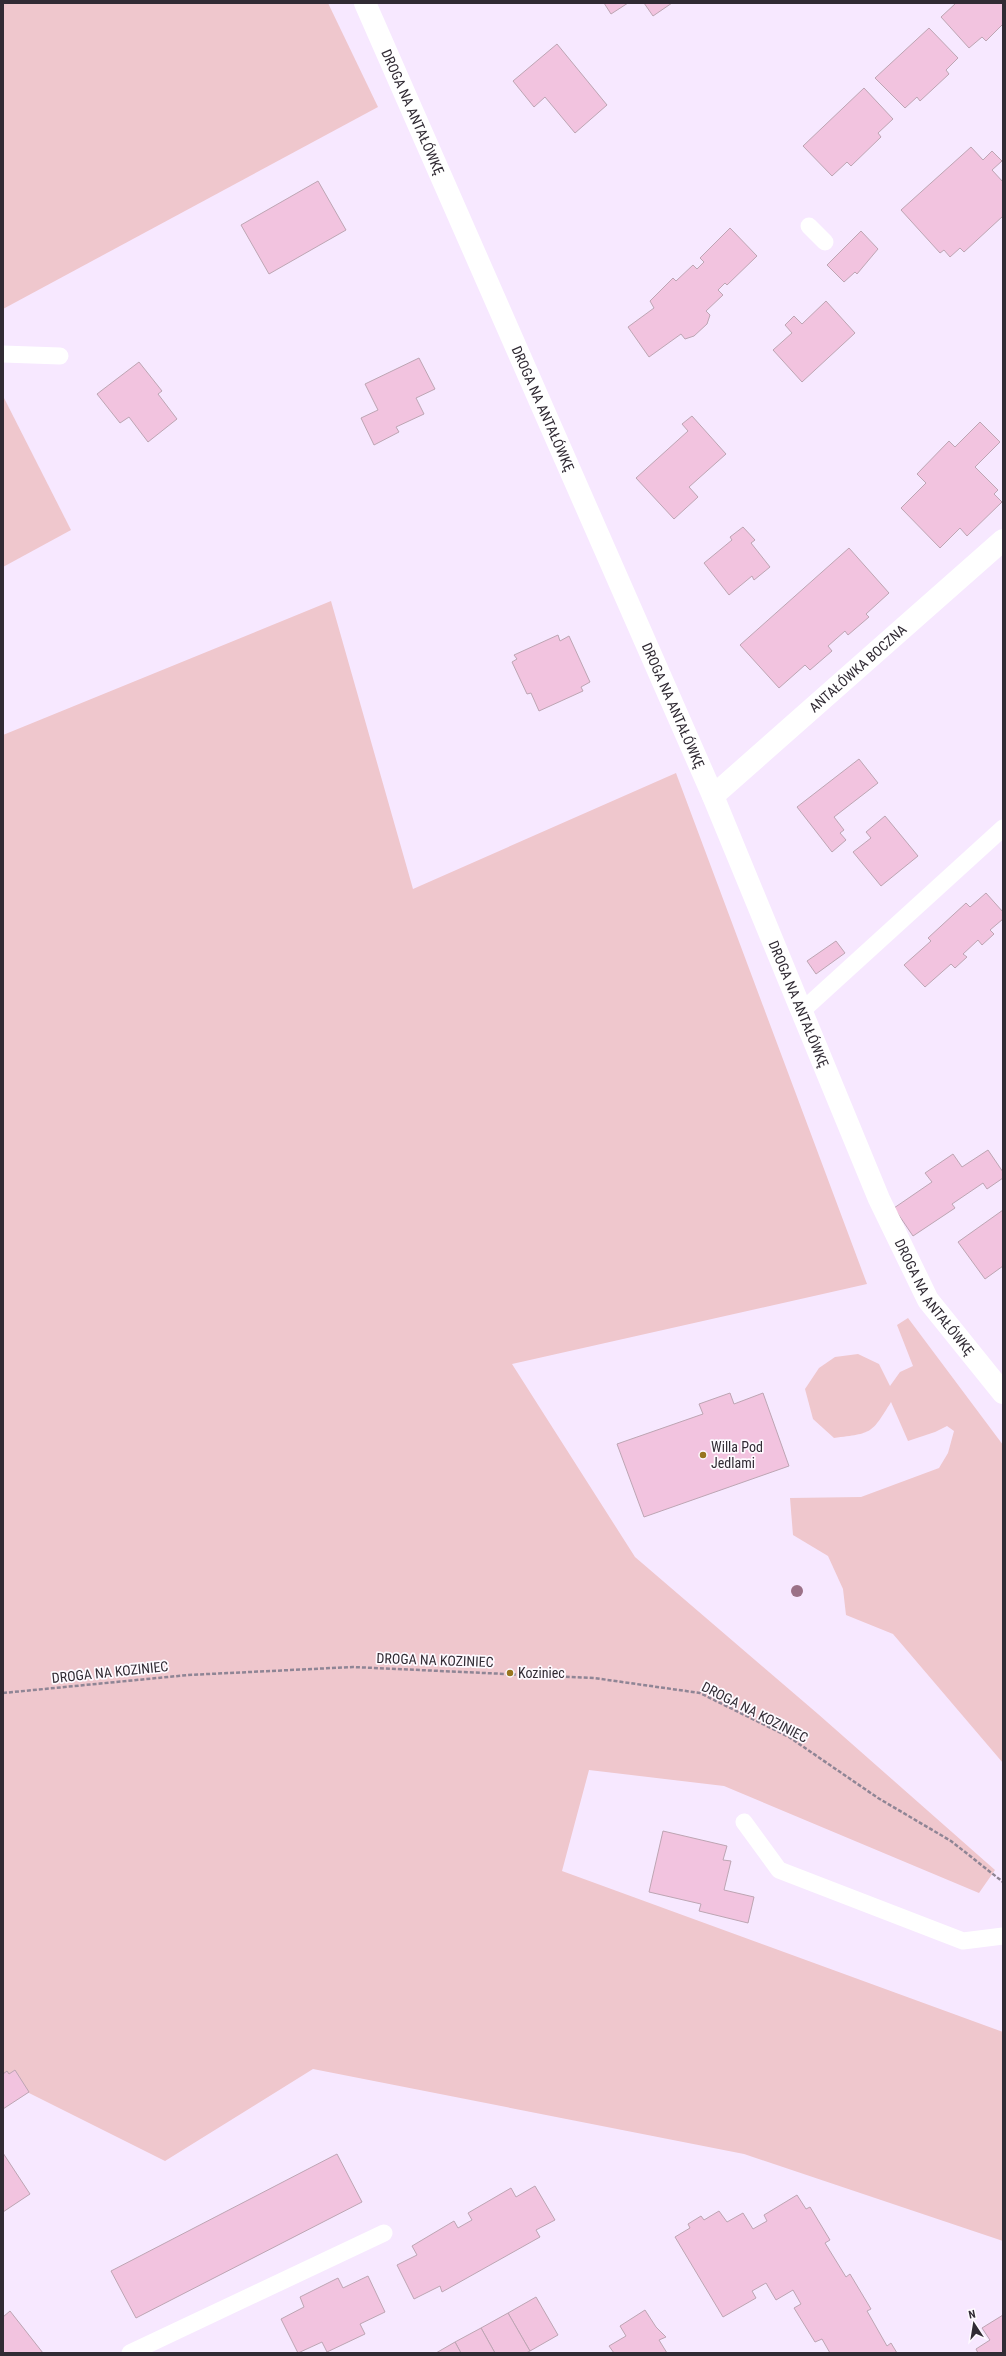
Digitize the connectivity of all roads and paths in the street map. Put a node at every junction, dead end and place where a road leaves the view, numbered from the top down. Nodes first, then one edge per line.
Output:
1 (365, 3) edge
2 (809, 226) dead end
3 (825, 242) dead end
4 (3, 354) edge
5 (60, 356) dead end
6 (1003, 540) edge
7 (713, 796) junction
8 (1003, 828) edge
9 (803, 1010) junction
10 (1003, 1393) edge
11 (3, 1693) edge
12 (744, 1822) dead end
13 (1003, 1882) edge
14 (1003, 1936) edge
15 (384, 2233) dead end
16 (130, 2353) edge

1 - 7 street, DROGA NA ANTAŁÓWKĘ
2 - 3 lane
4 - 5 lane
6 - 7 street, ANTAŁÓWKA BOCZNA
7 - 9 street, DROGA NA ANTAŁÓWKĘ
8 - 9 lane
9 - 10 street, DROGA NA ANTAŁÓWKĘ
11 - 13 path, DROGA NA KOZINIEC
12 - 14 lane
15 - 16 lane

